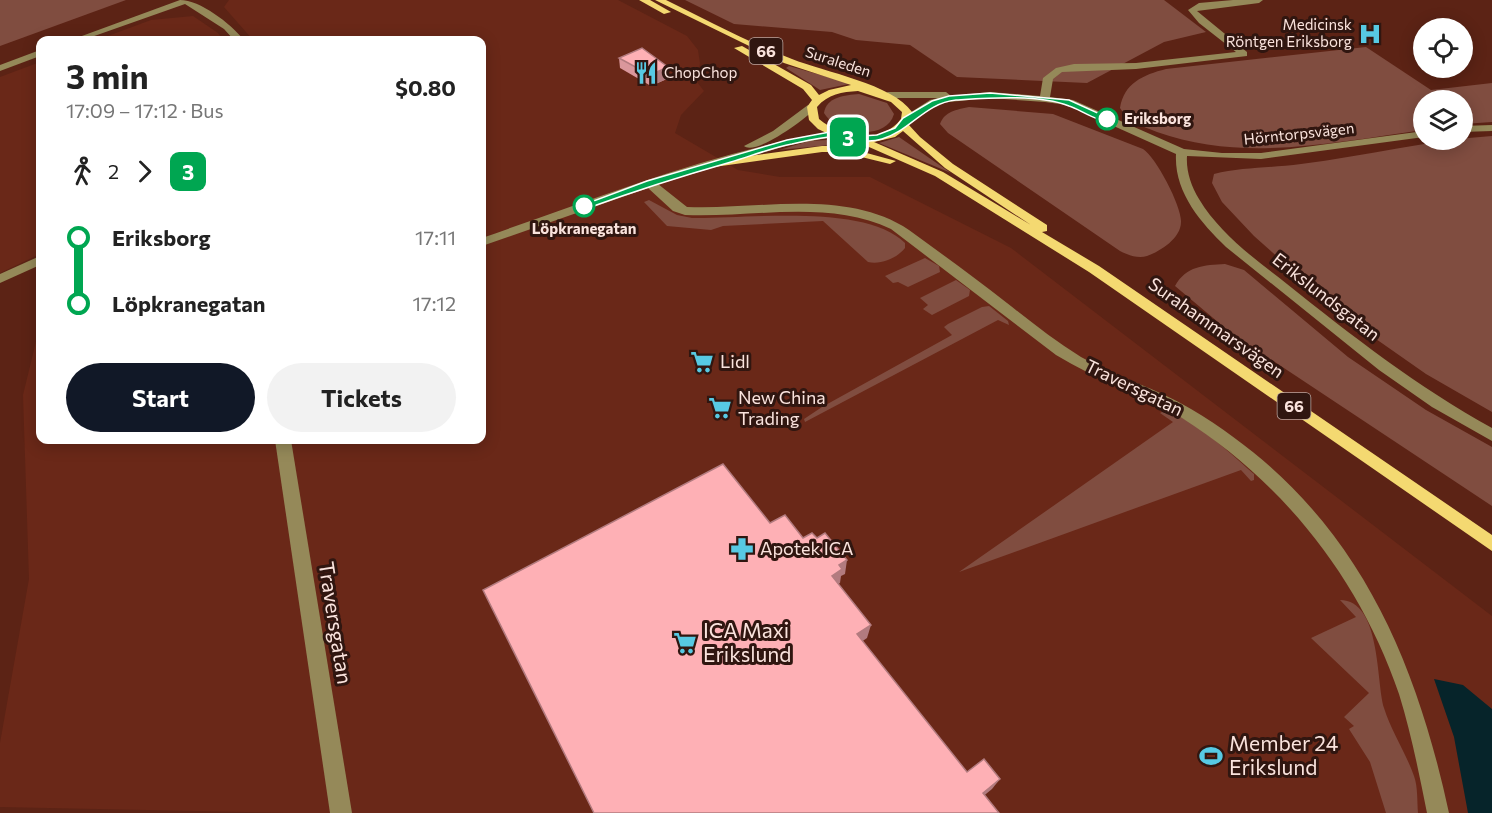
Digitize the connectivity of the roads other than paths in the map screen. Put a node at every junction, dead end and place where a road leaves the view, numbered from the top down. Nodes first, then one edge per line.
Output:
1 (187, 0) edge
2 (643, 0) edge
3 (659, 0) edge
4 (1259, 0) edge
5 (87, 36) edge
6 (235, 36) edge
7 (36, 55) edge
8 (0, 69) edge
9 (882, 93) junction
10 (970, 96) junction
11 (1045, 99) junction
12 (815, 103) junction
13 (904, 122) junction
14 (1492, 128) edge
15 (1473, 129) edge
16 (1413, 135) edge
17 (840, 136) junction
18 (1182, 152) junction
19 (714, 164) junction
20 (650, 183) junction
21 (486, 241) edge
22 (36, 262) edge
23 (1094, 269) junction
24 (0, 279) edge
25 (1492, 435) edge
26 (284, 444) edge
27 (1492, 544) edge
28 (341, 813) edge
29 (1438, 813) edge

1 - 5 street
1 - 6 street
2 - 12 main road, Suraleden / 66
3 - 9 main road, Suraleden / 66
4 - 11 street
7 - 8 street
9 - 10 street, Hörntorpsvägen
9 - 12 main road
9 - 13 main road, 66
10 - 11 street, Hörntorpsvägen
10 - 13 street, Hörntorpsvägen
11 - 18 street, Hörntorpsvägen
12 - 17 main road, 66
12 - 19 street
13 - 17 main road
13 - 23 main road, Surahammarsvägen / 66
14 - 15 street
16 - 18 street, Hörntorpsvägen
17 - 19 street
17 - 23 main road, Surahammarsvägen / 66
18 - 25 street, Erikslundsgatan
19 - 20 street
19 - 23 main road
20 - 21 street
20 - 29 street, Traversgatan
22 - 24 street
23 - 27 main road, Surahammarsvägen / 66
26 - 28 street, Traversgatan

